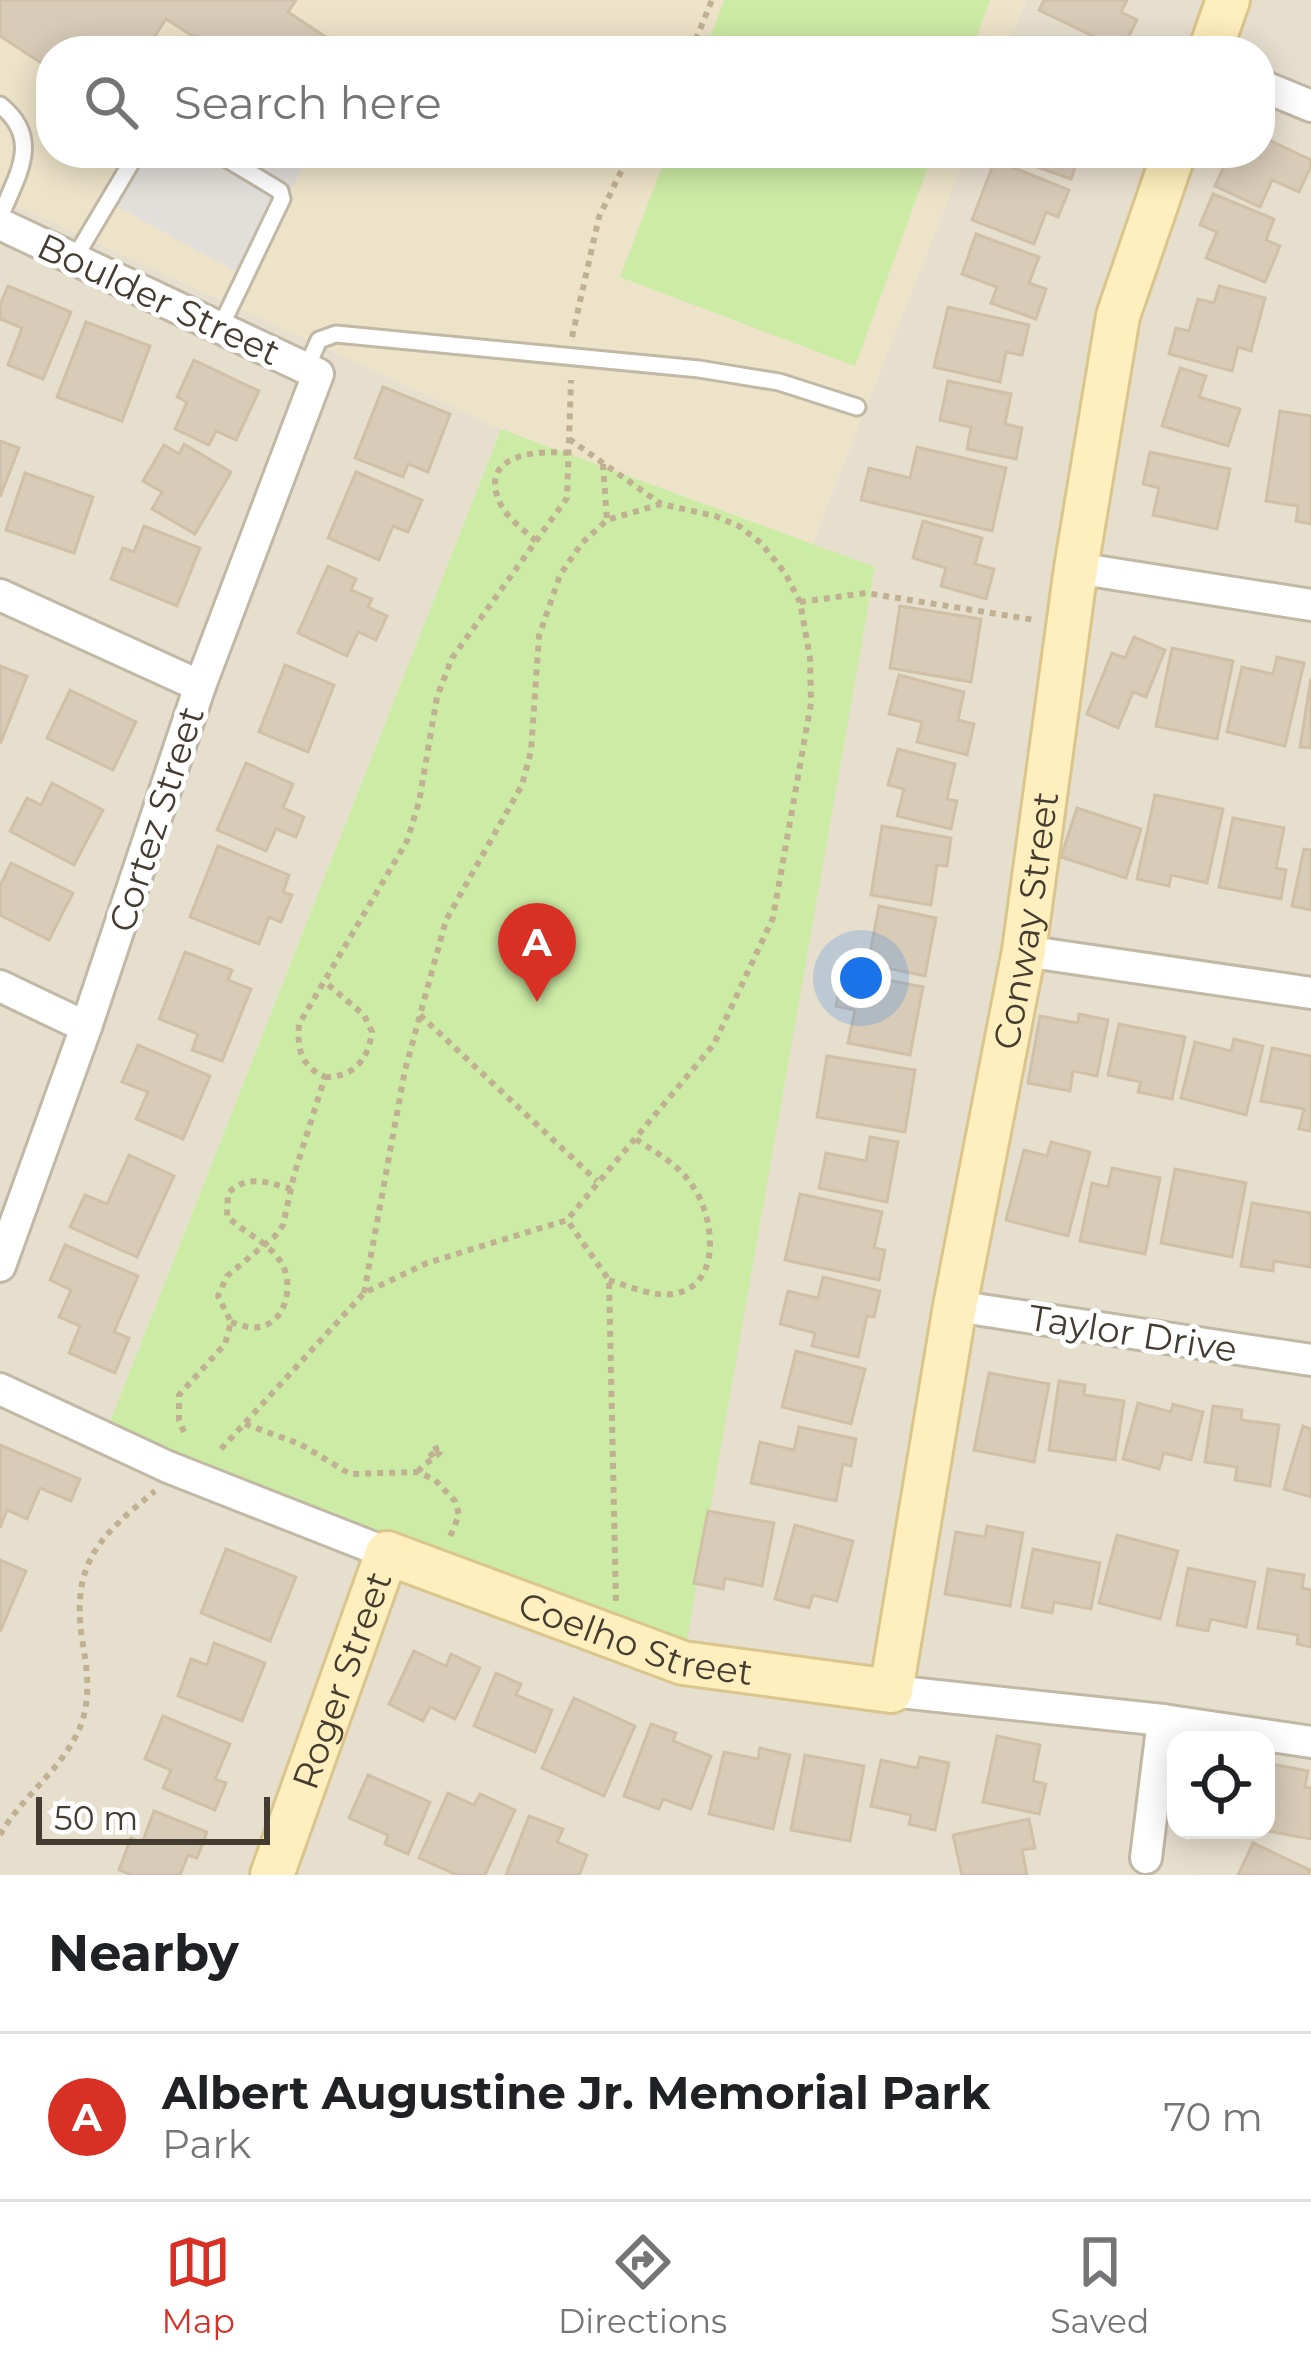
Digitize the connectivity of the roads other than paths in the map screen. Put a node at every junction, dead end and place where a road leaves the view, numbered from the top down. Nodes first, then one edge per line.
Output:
1 (1228, 0) edge
2 (1215, 36) edge
3 (1275, 91) edge
4 (0, 105) edge
5 (1311, 106) edge
6 (128, 168) edge
7 (242, 168) edge
8 (1169, 168) edge
9 (0, 220) edge
10 (74, 259) junction
11 (220, 328) junction
12 (312, 372) junction
13 (857, 406) dead end
14 (1076, 568) junction
15 (0, 596) edge
16 (1311, 605) edge
17 (200, 686) junction
18 (1024, 951) junction
19 (0, 986) edge
20 (1311, 993) edge
21 (86, 1027) junction
22 (0, 1266) edge
23 (955, 1306) junction
24 (1311, 1360) edge
25 (0, 1390) edge
26 (387, 1553) junction
27 (891, 1691) junction
28 (1163, 1720) junction
29 (1311, 1742) edge
30 (1146, 1858) dead end
31 (272, 1875) edge

1 - 2 street
3 - 5 street
4 - 9 lane
6 - 10 lane
7 - 11 lane
8 - 14 street, Conway Street
9 - 10 street, Boulder Street
10 - 11 street, Boulder Street
11 - 12 street, Boulder Street
12 - 13 lane
12 - 17 street, Cortez Street
14 - 16 street
14 - 18 street, Conway Street
15 - 17 street
17 - 21 street, Cortez Street
18 - 20 street
18 - 23 street, Conway Street
19 - 21 street
21 - 22 street, Cortez Street
23 - 24 street, Taylor Drive
23 - 27 street, Conway Street
25 - 26 street, Coelho Street
26 - 27 street, Coelho Street
26 - 31 street, Roger Street
27 - 28 street, Coelho Street
28 - 29 street, Coelho Street
28 - 30 street

